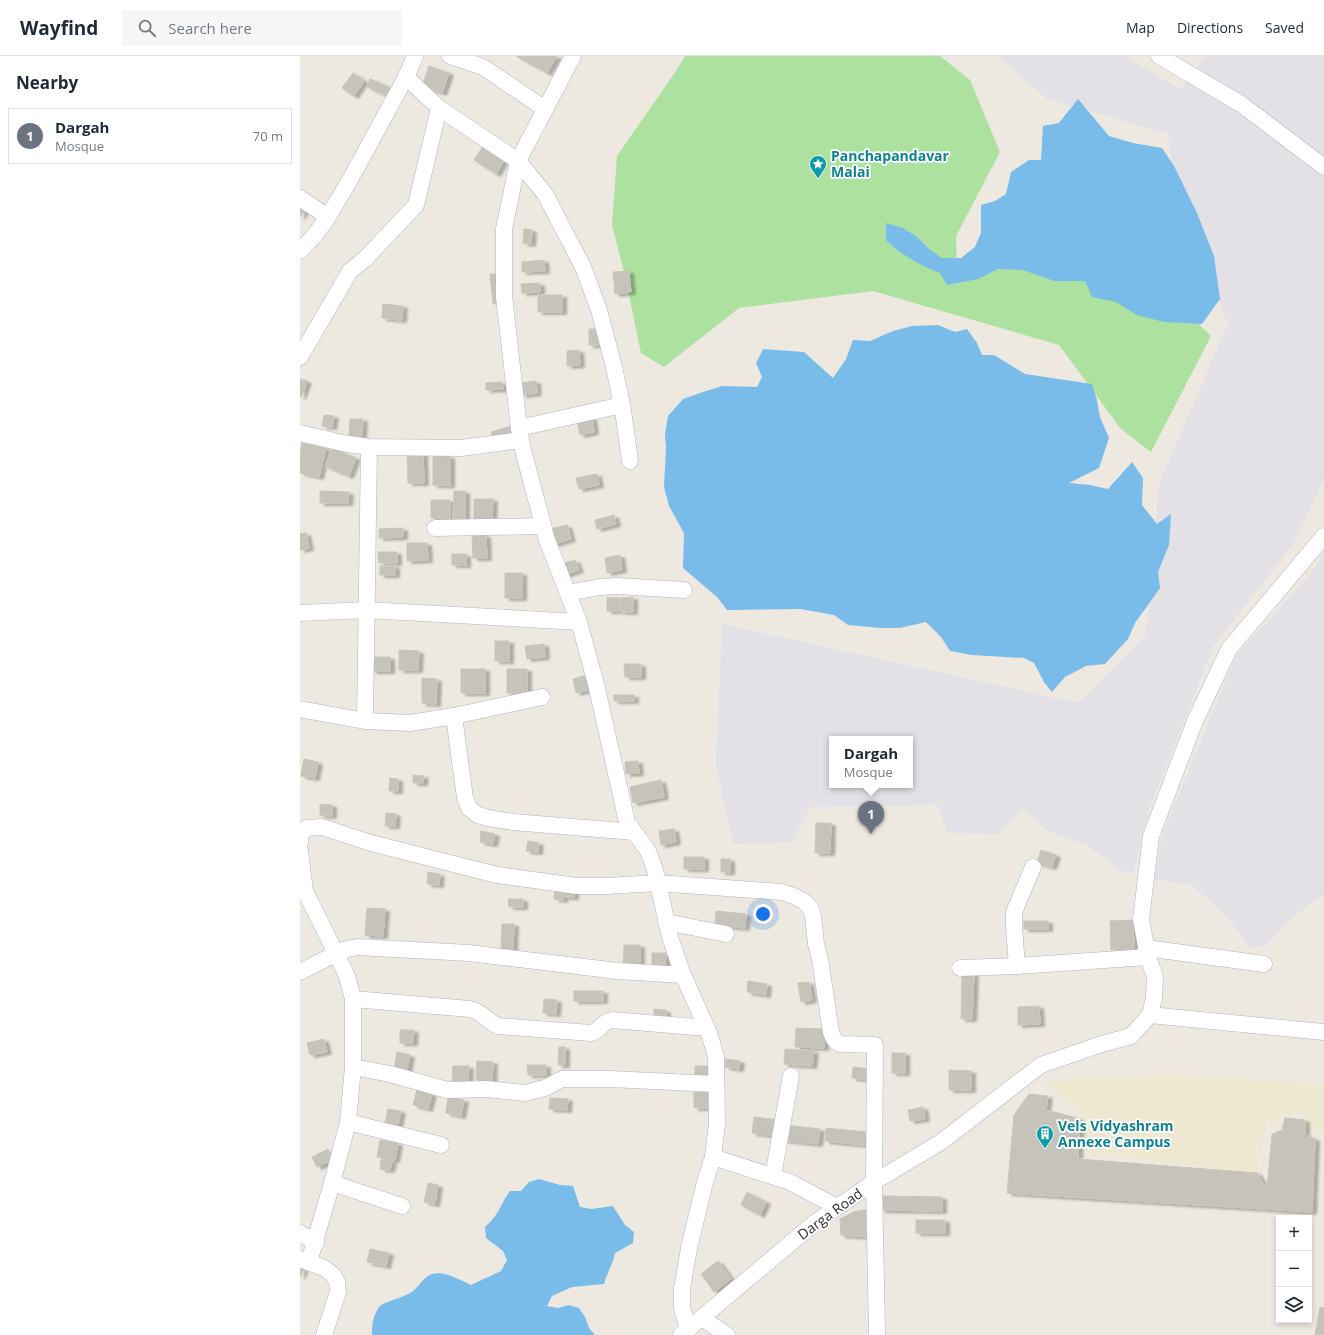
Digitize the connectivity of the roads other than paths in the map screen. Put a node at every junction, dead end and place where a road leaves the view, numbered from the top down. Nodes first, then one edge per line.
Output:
1 (415, 56) edge
2 (450, 56) edge
3 (572, 56) edge
4 (1159, 56) edge
5 (406, 77) junction
6 (439, 108) junction
7 (545, 109) junction
8 (518, 161) junction
9 (1324, 167) edge
10 (300, 198) edge
11 (328, 217) junction
12 (302, 247) edge
13 (300, 357) edge
14 (622, 405) junction
15 (300, 433) edge
16 (520, 434) junction
17 (369, 447) junction
18 (630, 461) dead end
19 (543, 526) junction
20 (435, 528) dead end
21 (1324, 536) edge
22 (684, 590) dead end
23 (568, 593) junction
24 (367, 610) junction
25 (300, 613) edge
26 (579, 622) junction
27 (542, 698) dead end
28 (300, 709) edge
29 (454, 716) junction
30 (365, 721) junction
31 (634, 832) junction
32 (300, 843) edge
33 (300, 851) edge
34 (1032, 867) dead end
35 (658, 882) junction
36 (666, 922) junction
37 (726, 934) dead end
38 (1147, 952) junction
39 (335, 954) junction
40 (1264, 964) dead end
41 (1017, 966) junction
42 (960, 968) dead end
43 (300, 972) edge
44 (683, 974) junction
45 (353, 999) junction
46 (1150, 1015) junction
47 (707, 1028) junction
48 (1324, 1032) edge
49 (353, 1068) junction
50 (791, 1076) dead end
51 (716, 1084) junction
52 (348, 1122) junction
53 (441, 1145) dead end
54 (713, 1157) junction
55 (773, 1176) junction
56 (874, 1182) junction
57 (332, 1183) junction
58 (402, 1206) dead end
59 (837, 1207) junction
60 (300, 1233) edge
61 (316, 1243) junction
62 (305, 1260) edge
63 (702, 1318) junction
64 (685, 1333) edge
65 (324, 1335) edge
66 (727, 1335) edge
67 (877, 1335) edge

1 - 5 street
2 - 7 street
3 - 7 street
4 - 9 street
5 - 6 street
5 - 11 street
6 - 8 street
6 - 13 street
7 - 8 street
8 - 14 street
8 - 16 street
10 - 11 street
11 - 12 street
14 - 16 street
14 - 18 street
15 - 17 street
16 - 17 street
16 - 19 street
17 - 24 street
19 - 20 street
19 - 23 street
21 - 38 street
22 - 23 street
23 - 26 street
24 - 25 street
24 - 26 street
24 - 30 street
26 - 31 street
27 - 29 street
28 - 30 street
29 - 30 street
29 - 31 street
31 - 35 street
32 - 35 street
33 - 39 street
34 - 41 street
35 - 36 street
35 - 56 street, Darga Road
36 - 37 street
36 - 44 street
38 - 40 street
38 - 41 street
38 - 46 street
39 - 43 street
39 - 44 street
39 - 45 street
41 - 42 street
44 - 47 street
45 - 47 street
45 - 49 street
46 - 48 street
46 - 56 street
47 - 51 street
49 - 51 street
49 - 52 street
50 - 55 street
51 - 54 street
52 - 53 street
52 - 57 street
54 - 55 street
54 - 64 street
55 - 59 street
56 - 59 street, Darga Road
56 - 67 street
57 - 58 street
57 - 61 street
59 - 63 street, Darga Road
60 - 61 street
61 - 62 street
62 - 65 street
63 - 64 street, Darga Road
63 - 66 street

